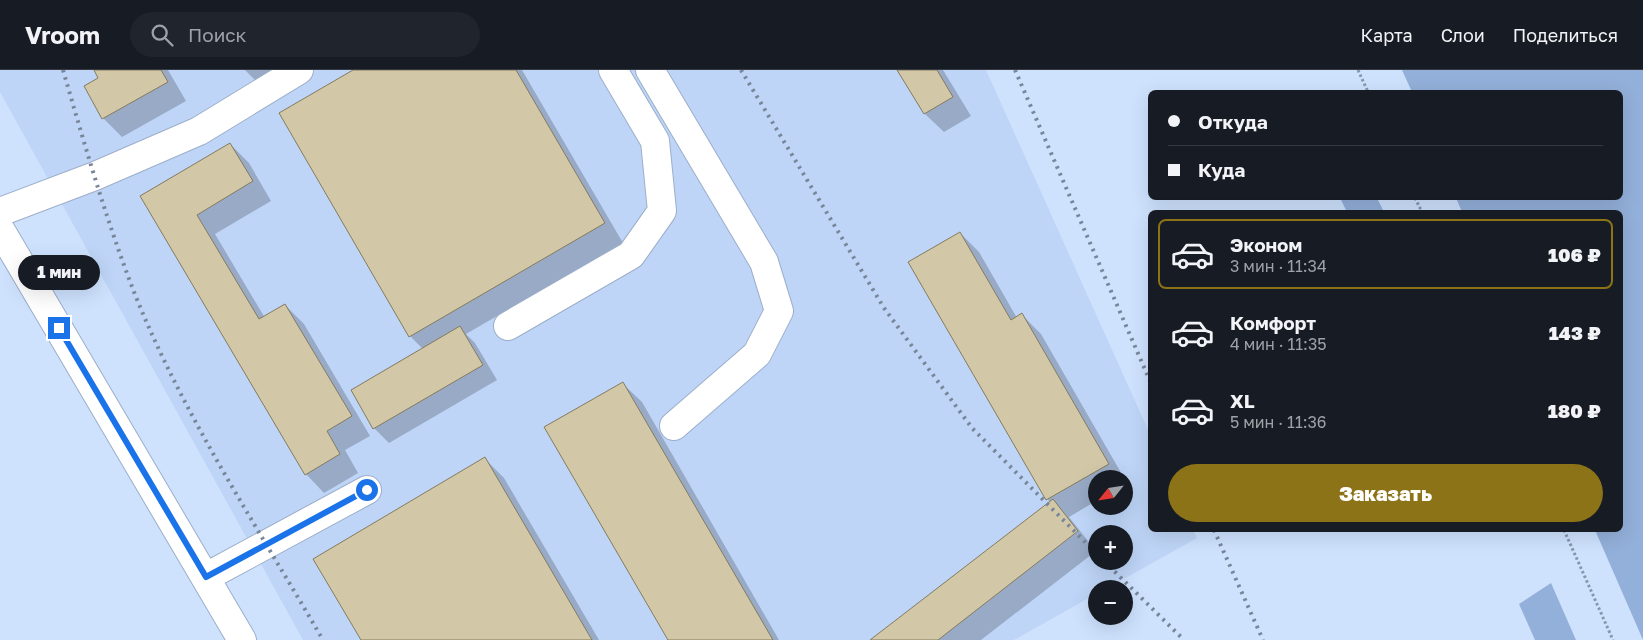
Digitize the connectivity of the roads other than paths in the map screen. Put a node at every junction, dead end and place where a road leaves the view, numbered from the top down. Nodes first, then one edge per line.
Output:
1 (299, 70) edge
2 (613, 70) edge
3 (650, 70) edge
4 (0, 212) edge
5 (0, 229) edge
6 (508, 326) dead end
7 (674, 426) dead end
8 (367, 490) dead end
9 (206, 577) junction
10 (242, 640) edge

1 - 4 street
2 - 6 street
3 - 7 street
5 - 9 street
8 - 9 street
9 - 10 street

